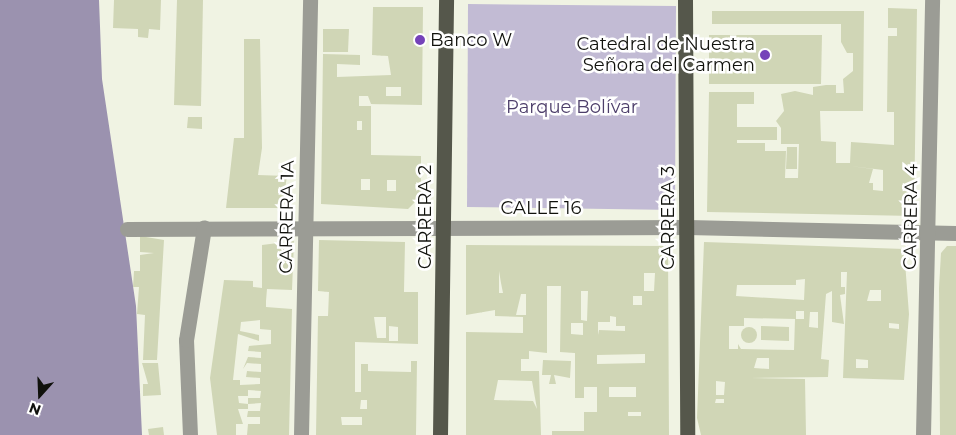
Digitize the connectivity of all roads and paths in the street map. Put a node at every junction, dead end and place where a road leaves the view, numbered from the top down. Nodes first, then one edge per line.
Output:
1 (310, 0) edge
2 (446, 0) edge
3 (684, 0) edge
4 (932, 0) edge
5 (306, 225) junction
6 (204, 227) junction
7 (688, 227) junction
8 (444, 228) junction
9 (127, 229) dead end
10 (930, 233) junction
11 (956, 233) edge
12 (190, 435) edge
13 (301, 435) edge
14 (440, 435) edge
15 (686, 435) edge
16 (923, 435) edge

1 - 5 street, CARRERA 1A
2 - 8 main road, CARRERA 2
3 - 7 main road, CARRERA 3
4 - 10 street, CARRERA 4
5 - 6 street, CALLE 16
5 - 8 street, CALLE 16
5 - 13 street, CARRERA 1A
6 - 9 street, CALLE 16
6 - 12 street
7 - 8 street, CALLE 16
7 - 10 street, CALLE 16
7 - 15 main road, CARRERA 3
8 - 14 main road, CARRERA 2
10 - 11 street, CALLE 16
10 - 16 street, CARRERA 4

